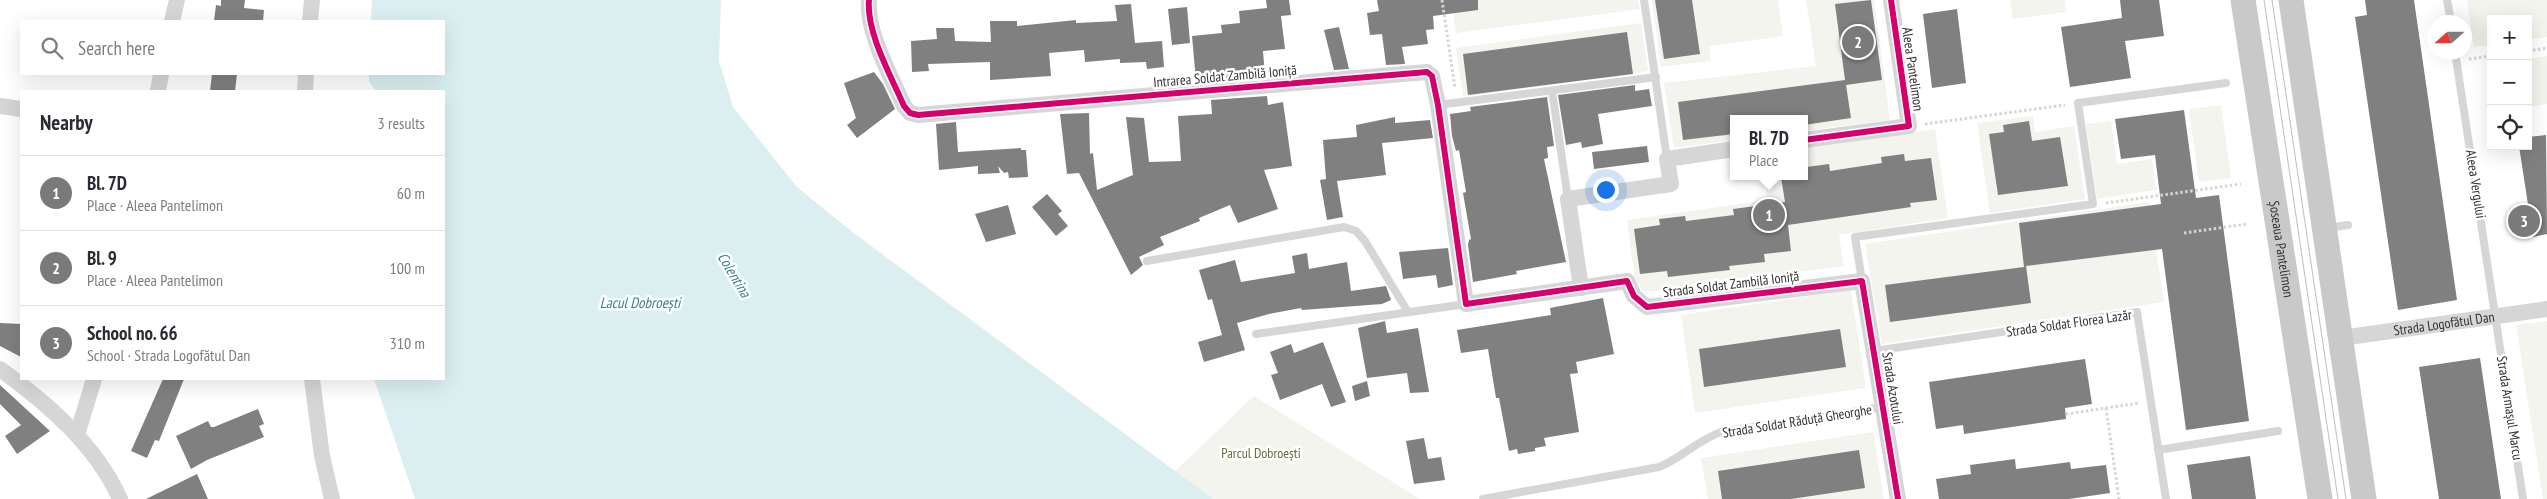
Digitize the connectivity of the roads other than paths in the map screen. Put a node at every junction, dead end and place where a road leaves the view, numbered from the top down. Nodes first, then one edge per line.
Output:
1 (176, 0) edge
2 (312, 0) edge
3 (869, 0) edge
4 (1644, 0) edge
5 (1891, 0) edge
6 (2243, 0) edge
7 (2291, 0) edge
8 (2447, 0) edge
9 (2450, 15) edge
10 (172, 20) edge
11 (310, 20) edge
12 (2457, 60) edge
13 (161, 75) edge
14 (306, 75) edge
15 (1656, 77) junction
16 (2226, 83) dead end
17 (158, 90) edge
18 (305, 90) edge
19 (1552, 91) junction
20 (0, 106) edge
21 (1438, 106) junction
22 (20, 109) edge
23 (1808, 139) edge
24 (1730, 150) edge
25 (1667, 158) junction
26 (1568, 199) junction
27 (1147, 261) dead end
28 (1862, 281) junction
29 (1581, 288) junction
30 (1466, 304) junction
31 (2547, 309) edge
32 (1408, 312) junction
33 (2496, 316) junction
34 (1256, 334) dead end
35 (2340, 338) junction
36 (1874, 352) junction
37 (0, 369) edge
38 (94, 380) edge
39 (312, 380) edge
40 (1883, 407) junction
41 (2278, 431) dead end
42 (77, 435) junction
43 (2158, 450) junction
44 (120, 499) edge
45 (332, 499) edge
46 (1483, 499) edge
47 (1898, 499) edge
48 (2166, 499) edge
49 (2320, 499) edge
50 (2364, 499) edge
51 (2523, 499) edge

1 - 10 street
2 - 11 street
3 - 21 street, Intrarea Soldat Zambilă Ioniță
4 - 15 lane
5 - 23 street, Aleea Pantelimon
6 - 49 main road, Șoseaua Pantelimon
7 - 35 main road
8 - 9 lane
12 - 33 lane, Aleea Vergului
13 - 17 street
14 - 18 street
15 - 19 lane
15 - 25 lane
16 - 28 lane
19 - 21 lane
19 - 26 lane
20 - 22 street
21 - 30 street, Intrarea Soldat Zambilă Ioniță
24 - 25 street
25 - 26 street
26 - 29 street
27 - 32 lane
28 - 29 street, Strada Soldat Zambilă Ioniță
28 - 36 street, Strada Azotului
29 - 30 street, Strada Soldat Zambilă Ioniță
30 - 32 lane, Strada Soldat Zambilă Ioniță
31 - 33 street, Strada Logofătul Dan
32 - 34 lane, Strada Soldat Zambilă Ioniță
33 - 35 street, Strada Logofătul Dan
33 - 51 lane, Strada Armașul Marcu
35 - 50 main road
36 - 40 street, Strada Azotului
36 - 43 lane, Strada Soldat Florea Lazăr
37 - 42 street
38 - 42 street
39 - 45 street
40 - 46 lane, Strada Soldat Răduță Gheorghe
40 - 47 street, Strada Azotului
41 - 43 lane
42 - 44 street
43 - 48 lane, Strada Soldat Florea Lazăr

